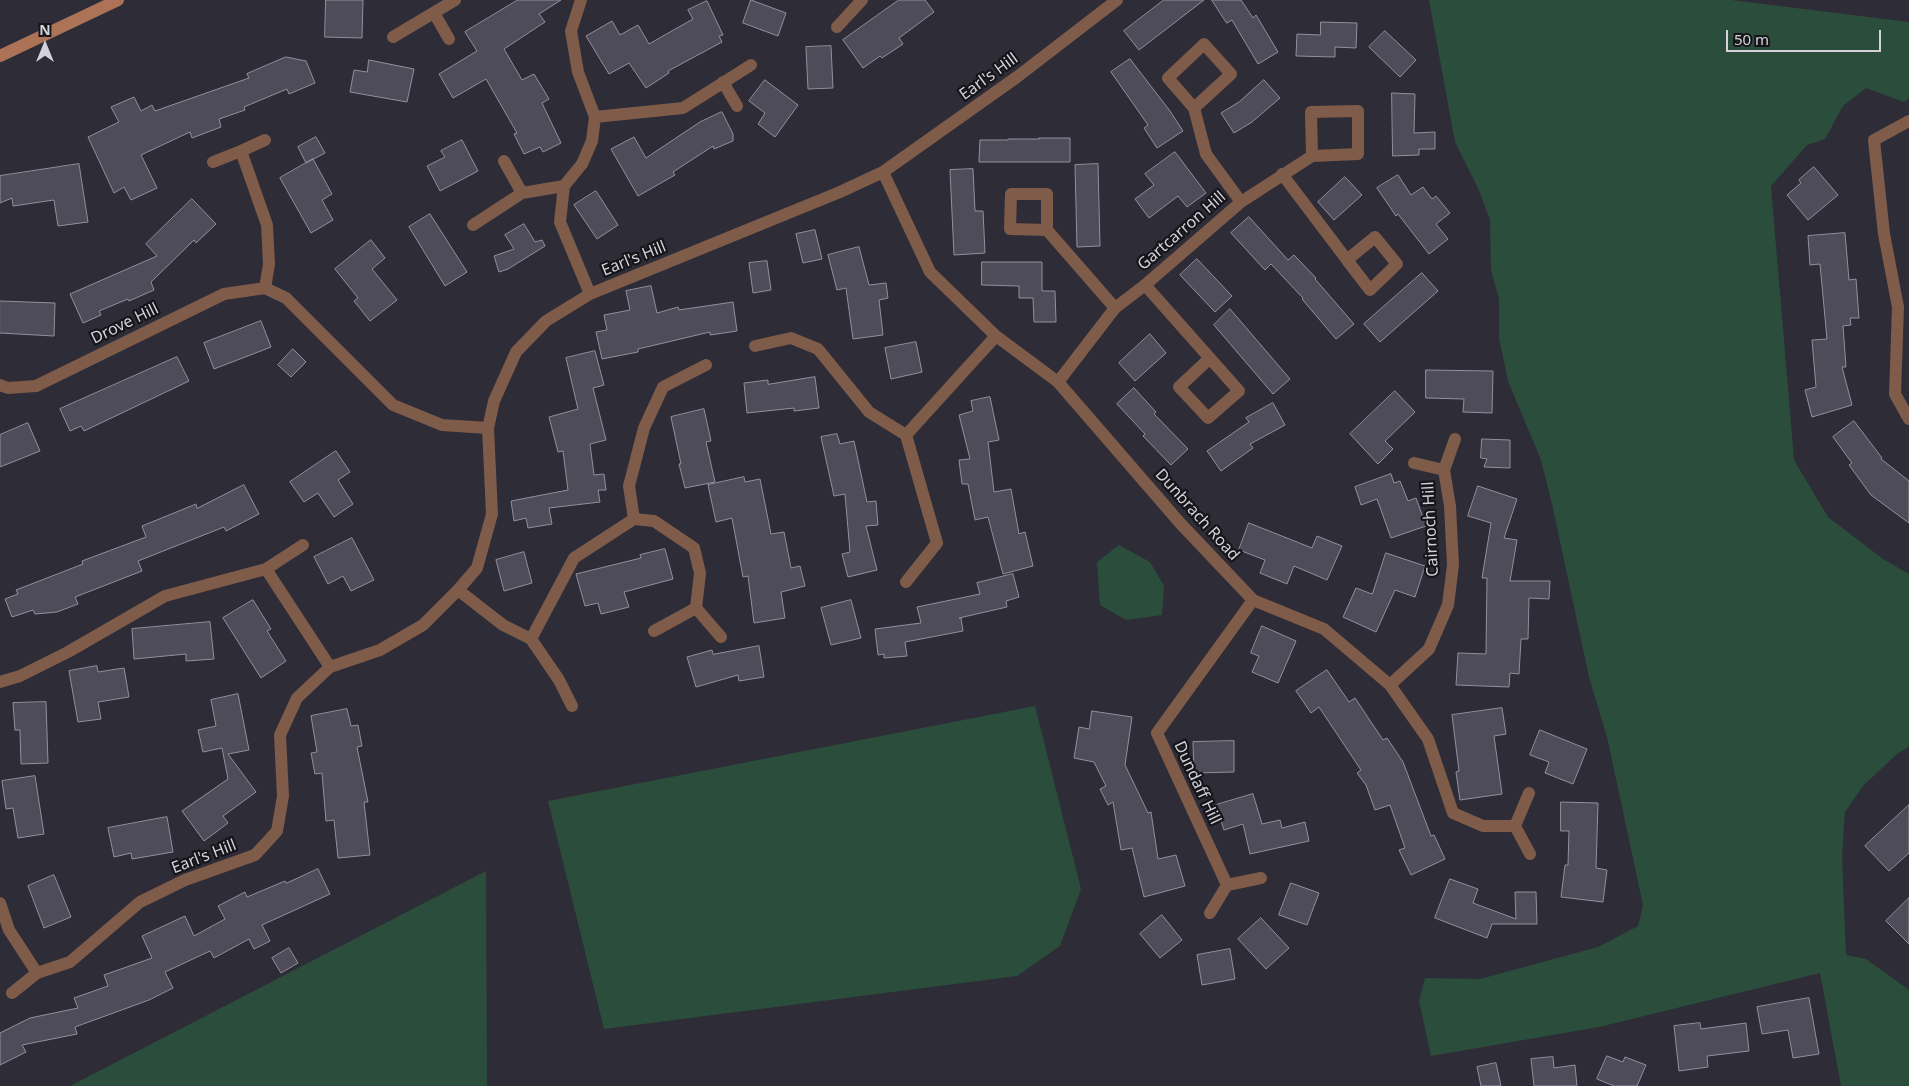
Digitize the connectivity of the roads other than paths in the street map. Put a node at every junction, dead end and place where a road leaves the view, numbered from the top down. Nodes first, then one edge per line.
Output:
1 (118, 0) edge
2 (455, 0) edge
3 (581, 0) edge
4 (862, 0) edge
5 (1117, 0) edge
6 (434, 13) junction
7 (837, 27) dead end
8 (393, 38) dead end
9 (449, 39) dead end
10 (0, 56) edge
11 (751, 65) dead end
12 (723, 82) junction
13 (737, 106) dead end
14 (1194, 108) junction
15 (595, 117) junction
16 (1909, 121) edge
17 (266, 140) dead end
18 (241, 151) junction
19 (1312, 156) junction
20 (504, 161) dead end
21 (213, 162) dead end
22 (883, 172) junction
23 (1282, 174) junction
24 (564, 186) junction
25 (522, 193) junction
26 (1241, 202) junction
27 (473, 225) dead end
28 (1047, 230) dead end
29 (1347, 260) dead end
30 (1145, 285) junction
31 (265, 288) junction
32 (590, 294) junction
33 (1115, 308) junction
34 (996, 336) junction
35 (755, 346) dead end
36 (1210, 359) junction
37 (706, 365) dead end
38 (1058, 382) junction
39 (0, 385) edge
40 (1909, 419) edge
41 (488, 428) junction
42 (906, 436) junction
43 (1455, 439) dead end
44 (1414, 463) dead end
45 (1444, 470) junction
46 (634, 519) junction
47 (302, 545) dead end
48 (266, 569) junction
49 (906, 582) dead end
50 (458, 590) junction
51 (1253, 600) junction
52 (696, 608) junction
53 (654, 630) dead end
54 (721, 637) dead end
55 (531, 639) junction
56 (330, 667) junction
57 (0, 682) edge
58 (1390, 685) junction
59 (572, 706) dead end
60 (1529, 793) dead end
61 (1515, 826) junction
62 (1530, 854) dead end
63 (1261, 878) dead end
64 (1227, 885) junction
65 (0, 903) edge
66 (1210, 913) dead end
67 (37, 973) junction
68 (12, 993) dead end

1 - 10 street
2 - 6 street
3 - 15 street
4 - 7 street
5 - 22 street, Earl's Hill
6 - 8 street
6 - 9 street
11 - 12 street
12 - 13 street
12 - 15 street
14 - 14 street, Gartcarron Hill
14 - 26 street, Gartcarron Hill
15 - 24 street
16 - 40 street
17 - 18 street
18 - 21 street
18 - 31 street
19 - 19 street, Gartcarron Hill
19 - 23 street, Gartcarron Hill
20 - 25 street
22 - 32 street, Earl's Hill
22 - 34 street, Dunbrach Road
23 - 26 street, Gartcarron Hill
23 - 29 street
24 - 25 street
24 - 32 street
25 - 27 street
26 - 30 street, Gartcarron Hill
28 - 33 street
30 - 33 street, Gartcarron Hill
30 - 36 street, Gartcarron Hill
31 - 39 street, Drove Hill
31 - 41 street
32 - 41 street, Earl's Hill
33 - 38 street, Gartcarron Hill
34 - 38 street, Dunbrach Road
34 - 42 street
35 - 42 street
36 - 36 street, Gartcarron Hill
37 - 46 street
38 - 51 street, Dunbrach Road
41 - 50 street, Earl's Hill
42 - 49 street
43 - 45 street, Cairnoch Hill
44 - 45 street, Cairnoch Hill
45 - 58 street, Cairnoch Hill
46 - 52 street
46 - 55 street
47 - 48 street
48 - 56 street
48 - 57 street
50 - 55 street
50 - 56 street, Earl's Hill
51 - 58 street, Dunbrach Road
51 - 64 street, Dundaff Hill
52 - 53 street
52 - 54 street
55 - 59 street
56 - 67 street, Earl's Hill
58 - 61 street, Dunbrach Road
60 - 61 street
61 - 62 street
63 - 64 street
64 - 66 street
65 - 67 street
67 - 68 street, Earl's Hill

